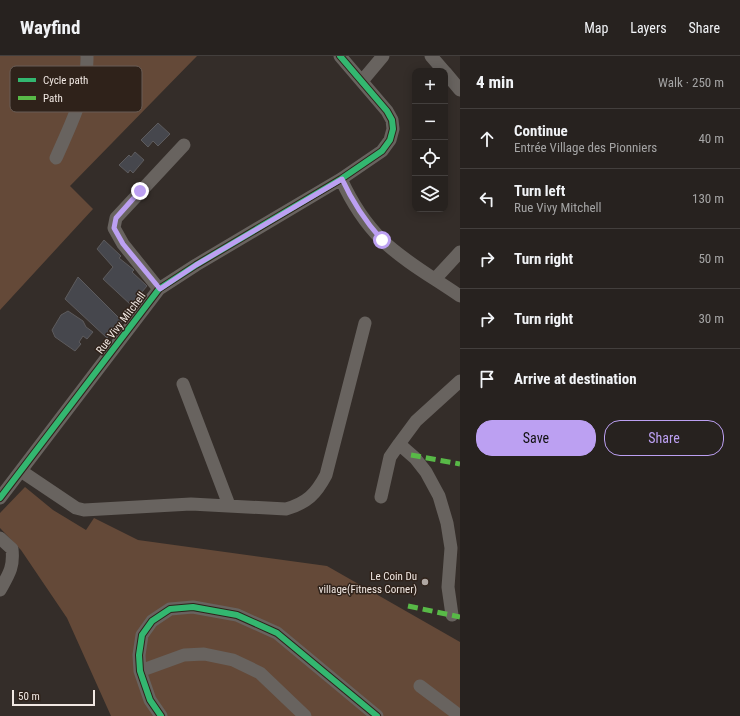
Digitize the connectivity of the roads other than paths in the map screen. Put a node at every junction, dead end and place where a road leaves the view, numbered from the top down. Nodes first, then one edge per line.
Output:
1 (87, 56) edge
2 (340, 56) edge
3 (383, 56) edge
4 (431, 56) edge
5 (87, 66) edge
6 (441, 68) edge
7 (448, 76) edge
8 (362, 81) junction
9 (460, 90) edge
10 (76, 112) edge
11 (184, 145) dead end
12 (56, 158) dead end
13 (342, 179) junction
14 (460, 252) edge
15 (435, 279) junction
16 (160, 289) junction
17 (460, 296) edge
18 (365, 323) dead end
19 (460, 381) edge
20 (183, 384) dead end
21 (399, 444) junction
22 (21, 471) junction
23 (382, 497) dead end
24 (0, 498) edge
25 (229, 505) junction
26 (0, 538) edge
27 (0, 590) edge
28 (452, 614) dead end
29 (140, 671) junction
30 (420, 686) dead end
31 (161, 716) edge
32 (305, 716) edge
33 (377, 716) edge
34 (460, 716) edge

1 - 5 street
2 - 8 street, Rue Vivy Mitchell
3 - 8 street
4 - 6 street
7 - 9 street
8 - 13 street, Rue Vivy Mitchell
10 - 12 street
11 - 16 street
13 - 15 street
13 - 16 street, Rue Vivy Mitchell
14 - 15 street
15 - 17 street
16 - 22 street, Rue Vivy Mitchell
18 - 25 street
19 - 21 street
20 - 25 street
21 - 23 street
21 - 28 street
22 - 24 street, Rue Vivy Mitchell
22 - 25 street
26 - 27 street
29 - 31 street
29 - 32 street
29 - 33 street
30 - 34 street

